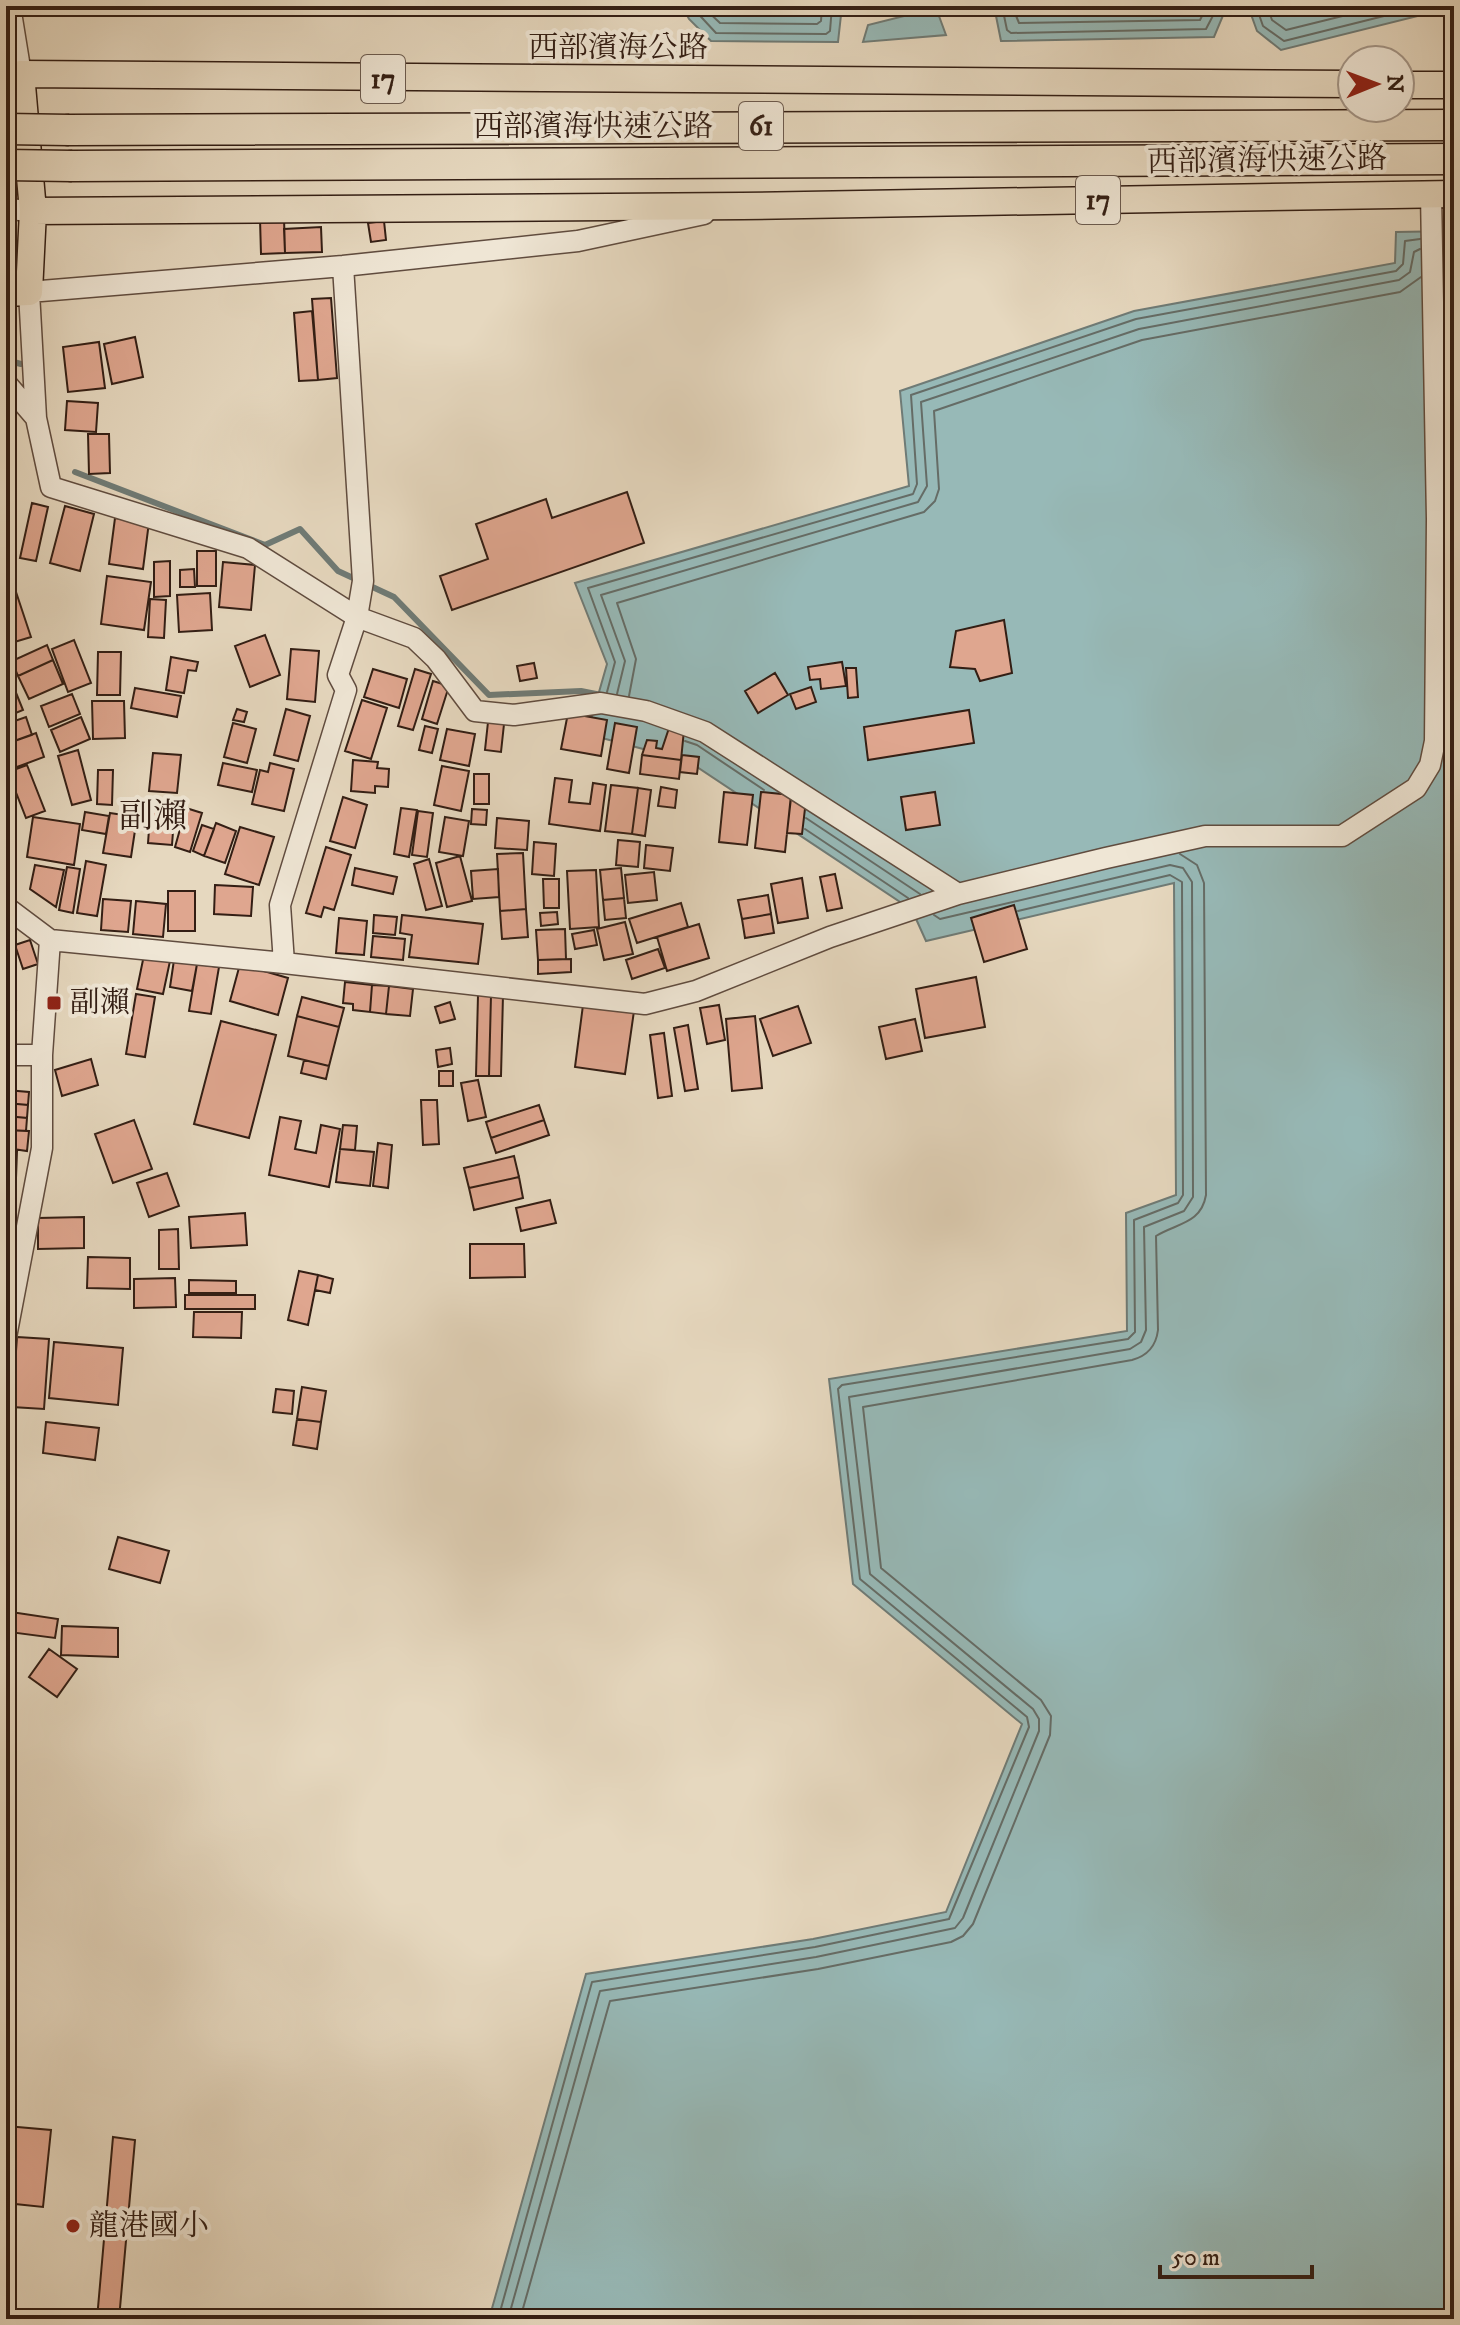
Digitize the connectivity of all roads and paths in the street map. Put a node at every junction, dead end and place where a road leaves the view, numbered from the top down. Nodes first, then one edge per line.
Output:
1 (10, 6) edge
2 (14, 74) edge
3 (1336, 84) edge
4 (1416, 85) edge
5 (1454, 85) edge
6 (1454, 125) edge
7 (6, 129) edge
8 (1454, 159) edge
9 (6, 165) edge
10 (1442, 194) edge
11 (742, 206) junction
12 (6, 209) edge
13 (33, 211) junction
14 (343, 266) junction
15 (17, 292) edge
16 (6, 383) edge
17 (36, 418) junction
18 (357, 617) junction
19 (958, 894) junction
20 (6, 907) edge
21 (50, 940) junction
22 (284, 963) junction
23 (6, 1055) edge
24 (42, 1055) junction
25 (6, 1337) edge

1 - 2 street
2 - 3 main road, 西部濱海公路 / 17
2 - 13 main road
4 - 5 main road
6 - 7 highway, 西部濱海快速公路 / 61, bridge
8 - 9 highway, 西部濱海快速公路 / 61, bridge
10 - 11 main road, 17
10 - 19 street
11 - 13 main road, 17
11 - 14 street
12 - 13 street
13 - 15 main road
14 - 15 street
14 - 18 street
15 - 17 street
16 - 17 street
17 - 18 street
18 - 19 street
18 - 22 street
19 - 22 street
20 - 21 street
21 - 22 street
21 - 24 street
23 - 24 street
24 - 25 street

